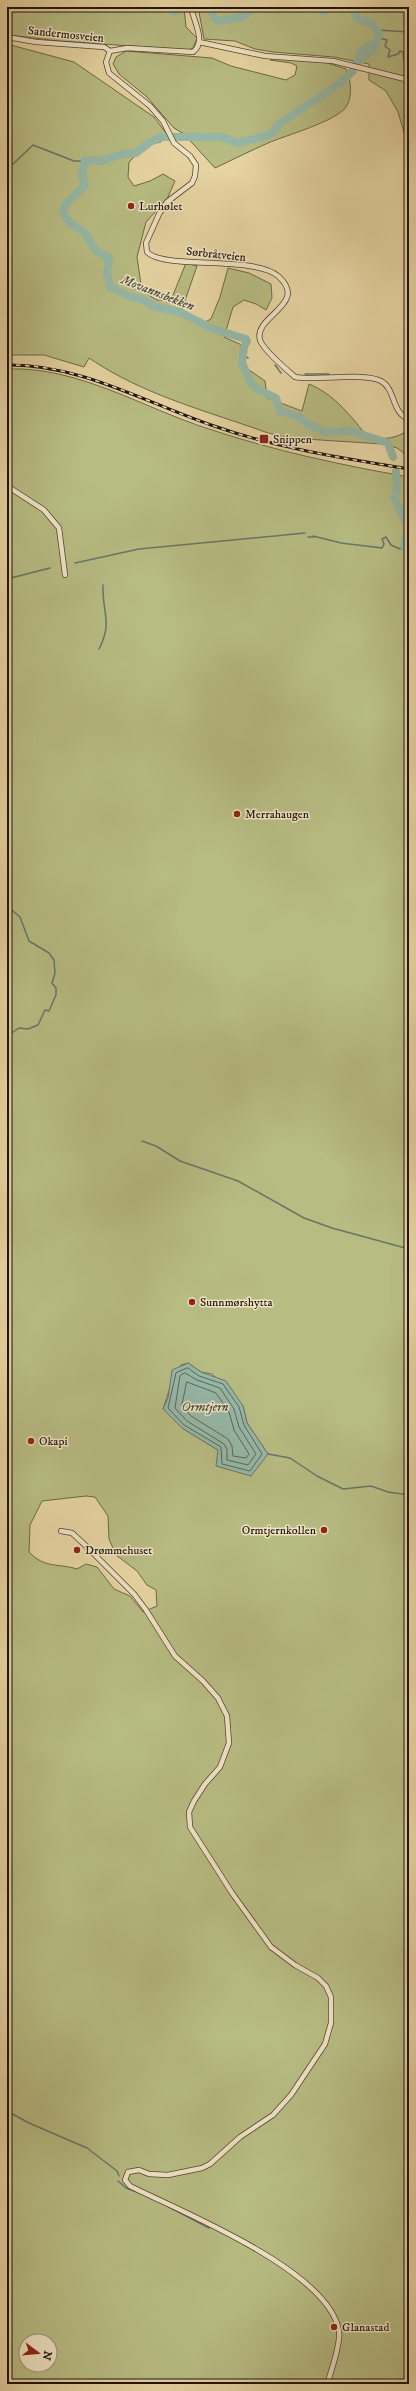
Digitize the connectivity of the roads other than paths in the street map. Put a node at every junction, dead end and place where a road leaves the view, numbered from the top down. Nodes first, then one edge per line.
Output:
1 (191, 7) edge
2 (7, 37) edge
3 (199, 42) junction
4 (110, 51) junction
5 (409, 80) edge
6 (409, 419) edge
7 (7, 486) edge
8 (64, 575) dead end
9 (61, 1531) dead end
10 (327, 2384) edge

1 - 3 street
2 - 4 street, Sandermosveien
3 - 4 street, Sandermosveien
3 - 5 street
4 - 6 street, Sørbråtveien
7 - 8 street
9 - 10 street

